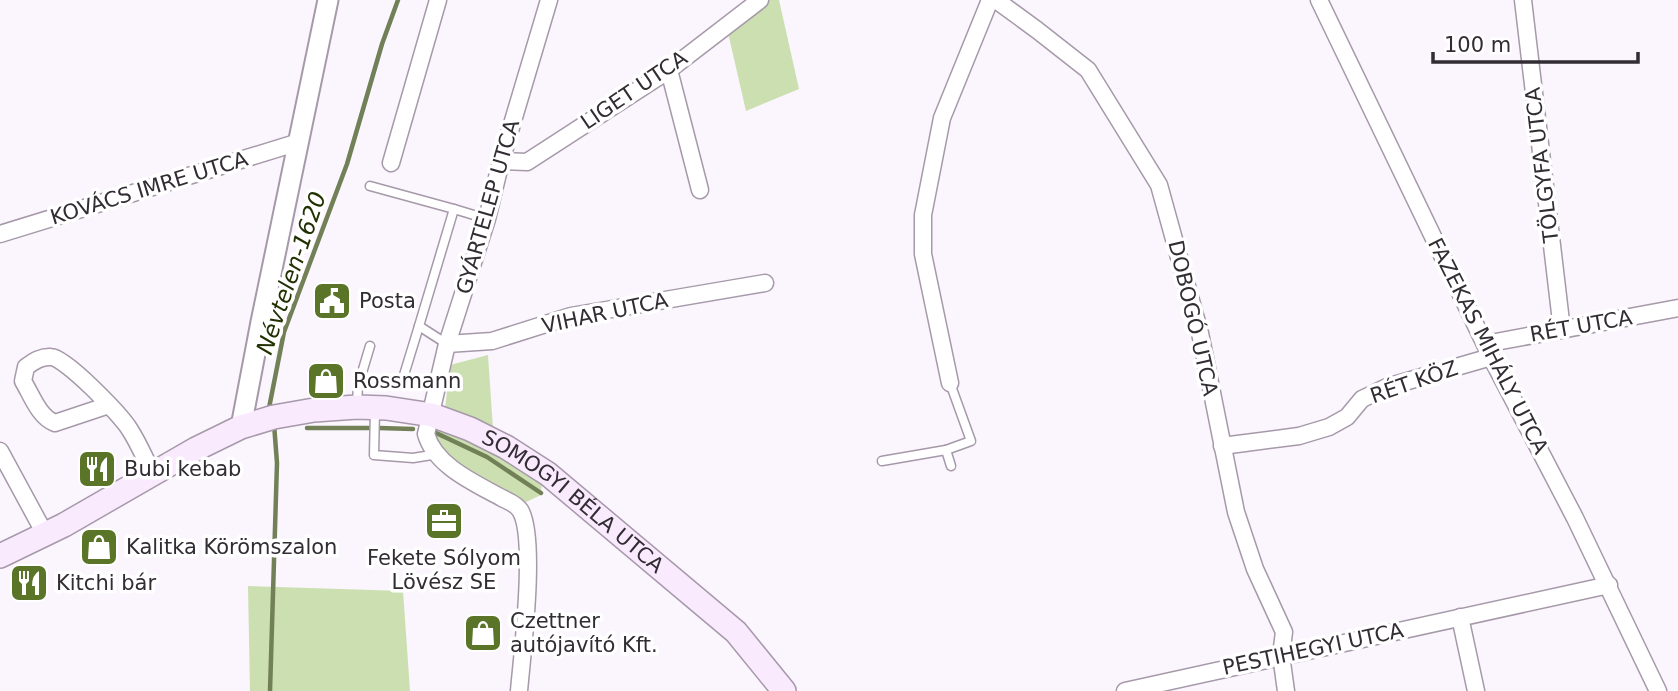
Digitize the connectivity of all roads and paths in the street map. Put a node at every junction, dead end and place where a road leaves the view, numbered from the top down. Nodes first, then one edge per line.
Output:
1 (328, 0) edge
2 (438, 0) edge
3 (549, 0) edge
4 (760, 0) edge
5 (990, 0) edge
6 (996, 0) edge
7 (1319, 0) edge
8 (1523, 0) edge
9 (669, 70) junction
10 (299, 142) junction
11 (501, 161) junction
12 (391, 163) dead end
13 (370, 186) dead end
14 (700, 190) dead end
15 (453, 209) junction
16 (487, 219) junction
17 (0, 234) edge
18 (765, 283) dead end
19 (1678, 309) edge
20 (419, 326) junction
21 (1562, 330) junction
22 (447, 344) junction
23 (370, 346) dead end
24 (1488, 350) junction
25 (404, 375) dead end
26 (950, 383) joint
27 (109, 405) junction
28 (366, 407) junction
29 (432, 415) junction
30 (257, 423) junction
31 (1222, 446) junction
32 (946, 450) junction
33 (0, 451) edge
34 (438, 454) junction
35 (882, 461) dead end
36 (951, 466) dead end
37 (153, 474) junction
38 (45, 534) junction
39 (0, 556) edge
40 (1609, 585) junction
41 (1460, 617) junction
42 (1282, 655) junction
43 (519, 691) edge
44 (784, 691) edge
45 (1125, 691) edge
46 (1286, 691) edge
47 (1476, 691) edge
48 (1658, 691) edge

1 - 10 street
2 - 12 street
3 - 11 street, GYÁRTELEP UTCA
4 - 9 street, LIGET UTCA
5 - 26 street
6 - 31 street, DOBOGÓ UTCA
7 - 24 street, FAZEKAS MIHÁLY UTCA
8 - 21 street, TÖLGYFA UTCA
9 - 11 street, LIGET UTCA
9 - 14 street
10 - 17 street, KOVÁCS IMRE UTCA
10 - 30 street
11 - 16 street, GYÁRTELEP UTCA
13 - 15 lane
15 - 16 lane
15 - 20 lane
16 - 22 street, GYÁRTELEP UTCA
18 - 22 street, VIHAR UTCA
19 - 21 street, RÉT UTCA
20 - 22 lane
20 - 25 lane
21 - 24 street, RÉT UTCA
22 - 29 street, GYÁRTELEP UTCA
23 - 28 lane
24 - 31 street, RÉT KÖZ
24 - 40 street, FAZEKAS MIHÁLY UTCA
26 - 32 lane
27 - 27 street
27 - 37 street
28 - 29 main road, SOMOGYI BÉLA UTCA
28 - 30 main road, SOMOGYI BÉLA UTCA
28 - 34 lane
29 - 34 street, GYÁRTELEP UTCA
29 - 44 main road, SOMOGYI BÉLA UTCA
30 - 37 main road, SOMOGYI BÉLA UTCA
31 - 42 street, DOBOGÓ UTCA
32 - 35 lane
32 - 36 lane
33 - 38 street
34 - 43 street
37 - 38 main road, SOMOGYI BÉLA UTCA
38 - 39 main road, SOMOGYI BÉLA UTCA
40 - 41 street, PESTIHEGYI UTCA
40 - 48 street, FAZEKAS MIHÁLY UTCA
41 - 42 street, PESTIHEGYI UTCA
41 - 47 street
42 - 45 street, PESTIHEGYI UTCA
42 - 46 street, DOBOGÓ UTCA

